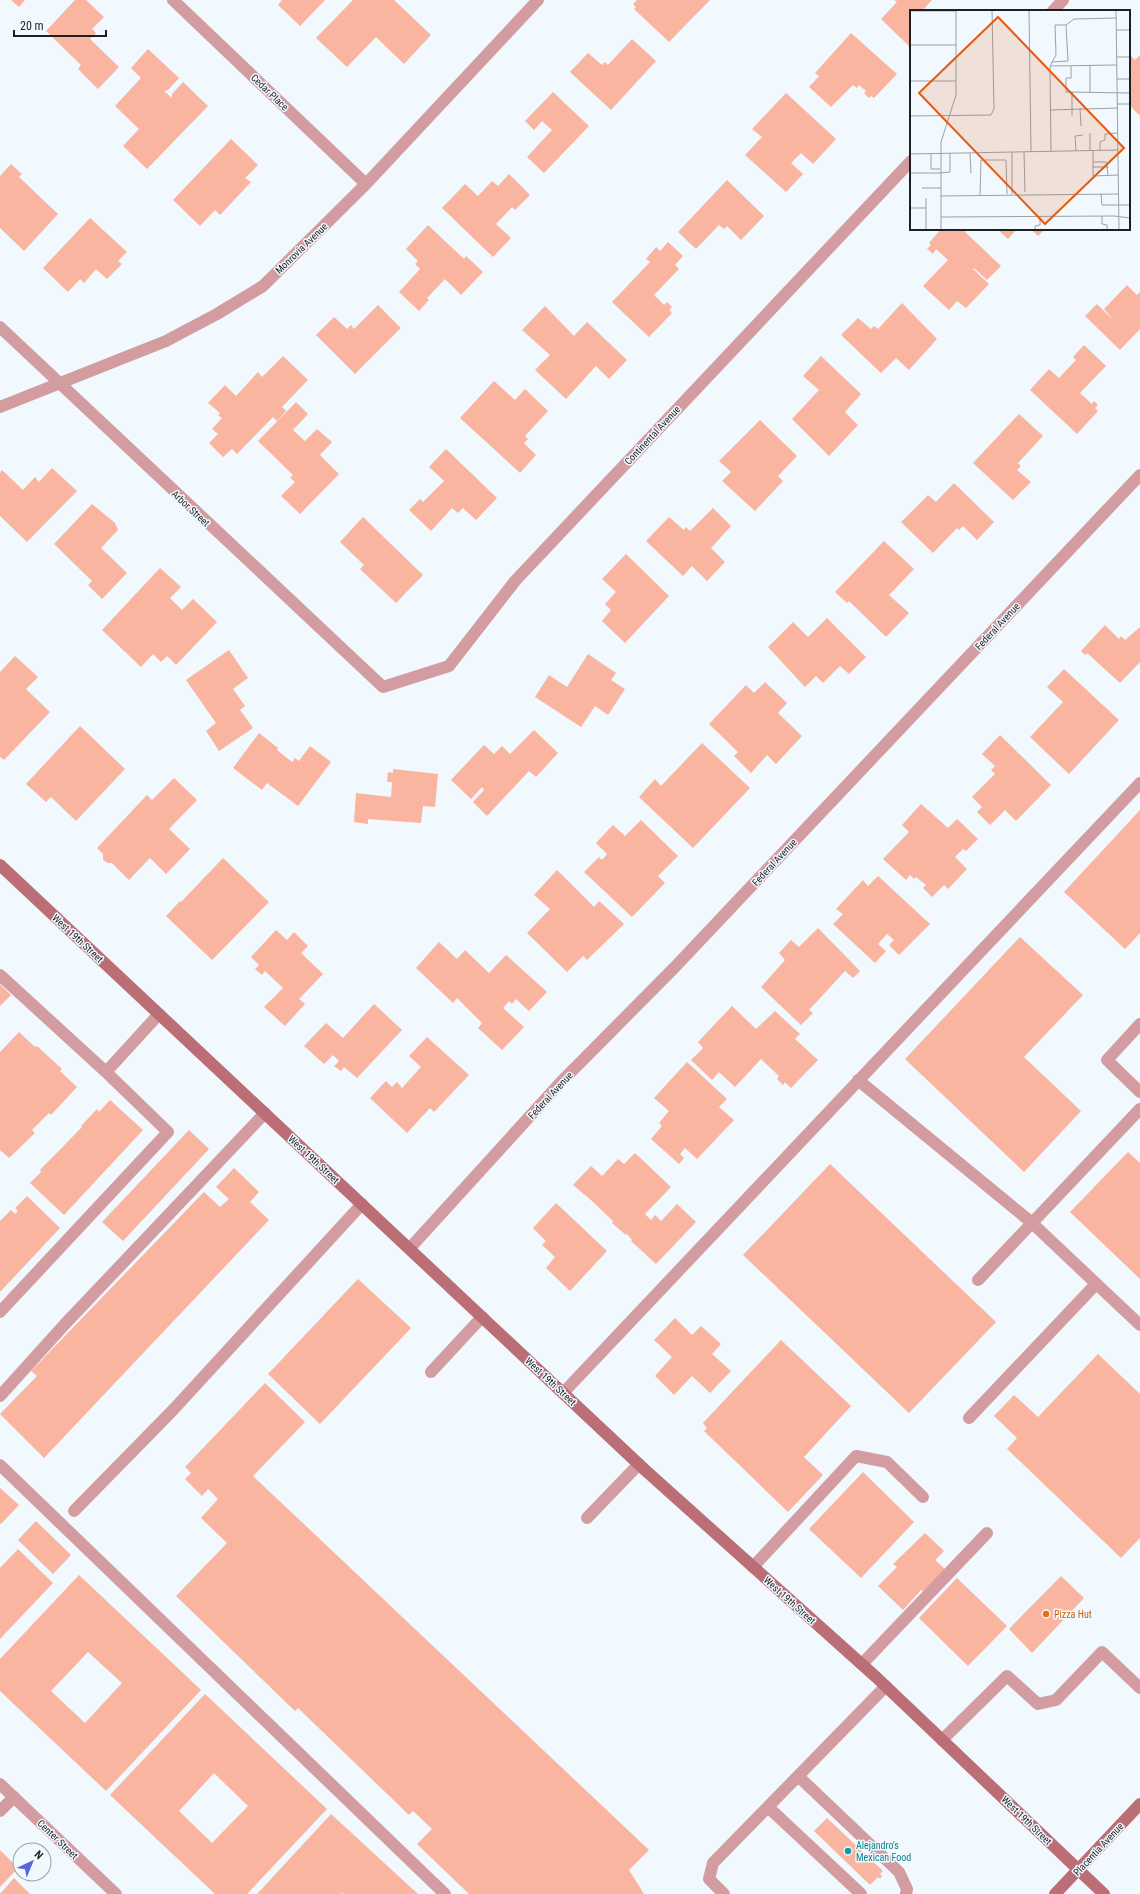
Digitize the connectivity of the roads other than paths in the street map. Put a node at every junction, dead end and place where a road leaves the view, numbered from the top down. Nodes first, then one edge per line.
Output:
1 (173, 0) edge
2 (538, 0) edge
3 (1063, 0) edge
4 (1054, 10) edge
5 (910, 162) edge
6 (366, 184) junction
7 (0, 327) edge
8 (60, 385) junction
9 (0, 407) edge
10 (1140, 475) edge
11 (383, 687) joint
12 (1140, 783) edge
13 (0, 865) edge
14 (0, 975) edge
15 (158, 1014) junction
16 (1140, 1024) edge
17 (106, 1072) junction
18 (858, 1080) junction
19 (1140, 1092) edge
20 (1140, 1109) edge
21 (265, 1113) junction
22 (362, 1204) junction
23 (1031, 1222) junction
24 (410, 1248) junction
25 (978, 1280) dead end
26 (1096, 1284) junction
27 (0, 1312) edge
28 (482, 1317) junction
29 (1140, 1325) edge
30 (431, 1372) dead end
31 (563, 1393) junction
32 (0, 1396) edge
33 (970, 1418) dead end
34 (639, 1464) junction
35 (0, 1465) edge
36 (923, 1497) dead end
37 (74, 1511) dead end
38 (587, 1518) dead end
39 (987, 1533) dead end
40 (753, 1567) junction
41 (862, 1664) junction
42 (886, 1686) junction
43 (1140, 1688) edge
44 (942, 1740) junction
45 (798, 1776) junction
46 (0, 1784) edge
47 (14, 1797) junction
48 (1140, 1804) edge
49 (768, 1807) junction
50 (0, 1811) edge
51 (1079, 1870) junction
52 (116, 1894) edge
53 (445, 1894) edge
54 (724, 1894) edge
55 (861, 1894) edge
56 (906, 1894) edge
57 (1055, 1894) edge
58 (1104, 1894) edge

1 - 6 street, Cedar Place
2 - 6 street, Monrovia Avenue
3 - 4 street
5 - 11 street, Continental Avenue
6 - 8 street, Monrovia Avenue
7 - 8 street, Arbor Street
8 - 9 street, Monrovia Avenue
8 - 11 street, Arbor Street
10 - 24 street, Federal Avenue
12 - 18 street
13 - 15 street, West 19th Street
14 - 17 street
15 - 17 street
15 - 21 street, West 19th Street
16 - 19 street
17 - 27 street
18 - 23 street
18 - 31 street
20 - 23 street
21 - 22 street, West 19th Street
21 - 32 street
22 - 24 street, West 19th Street
22 - 37 street
23 - 25 street
23 - 26 street
24 - 28 street, West 19th Street
26 - 29 street
26 - 33 street
28 - 30 street
28 - 31 street, West 19th Street
31 - 34 street, West 19th Street
34 - 38 street
34 - 40 street, West 19th Street
35 - 53 street
36 - 40 street
39 - 41 street
40 - 41 street, West 19th Street
41 - 42 street, West 19th Street
42 - 44 street, West 19th Street
42 - 45 street
43 - 44 street
44 - 51 street, West 19th Street
45 - 49 street
45 - 56 street
46 - 47 street, Center Street
47 - 50 street
47 - 52 street, Center Street
48 - 51 street, Placentia Avenue
49 - 54 street
49 - 55 street
51 - 57 street, Placentia Avenue
51 - 58 street, West 19th Street

